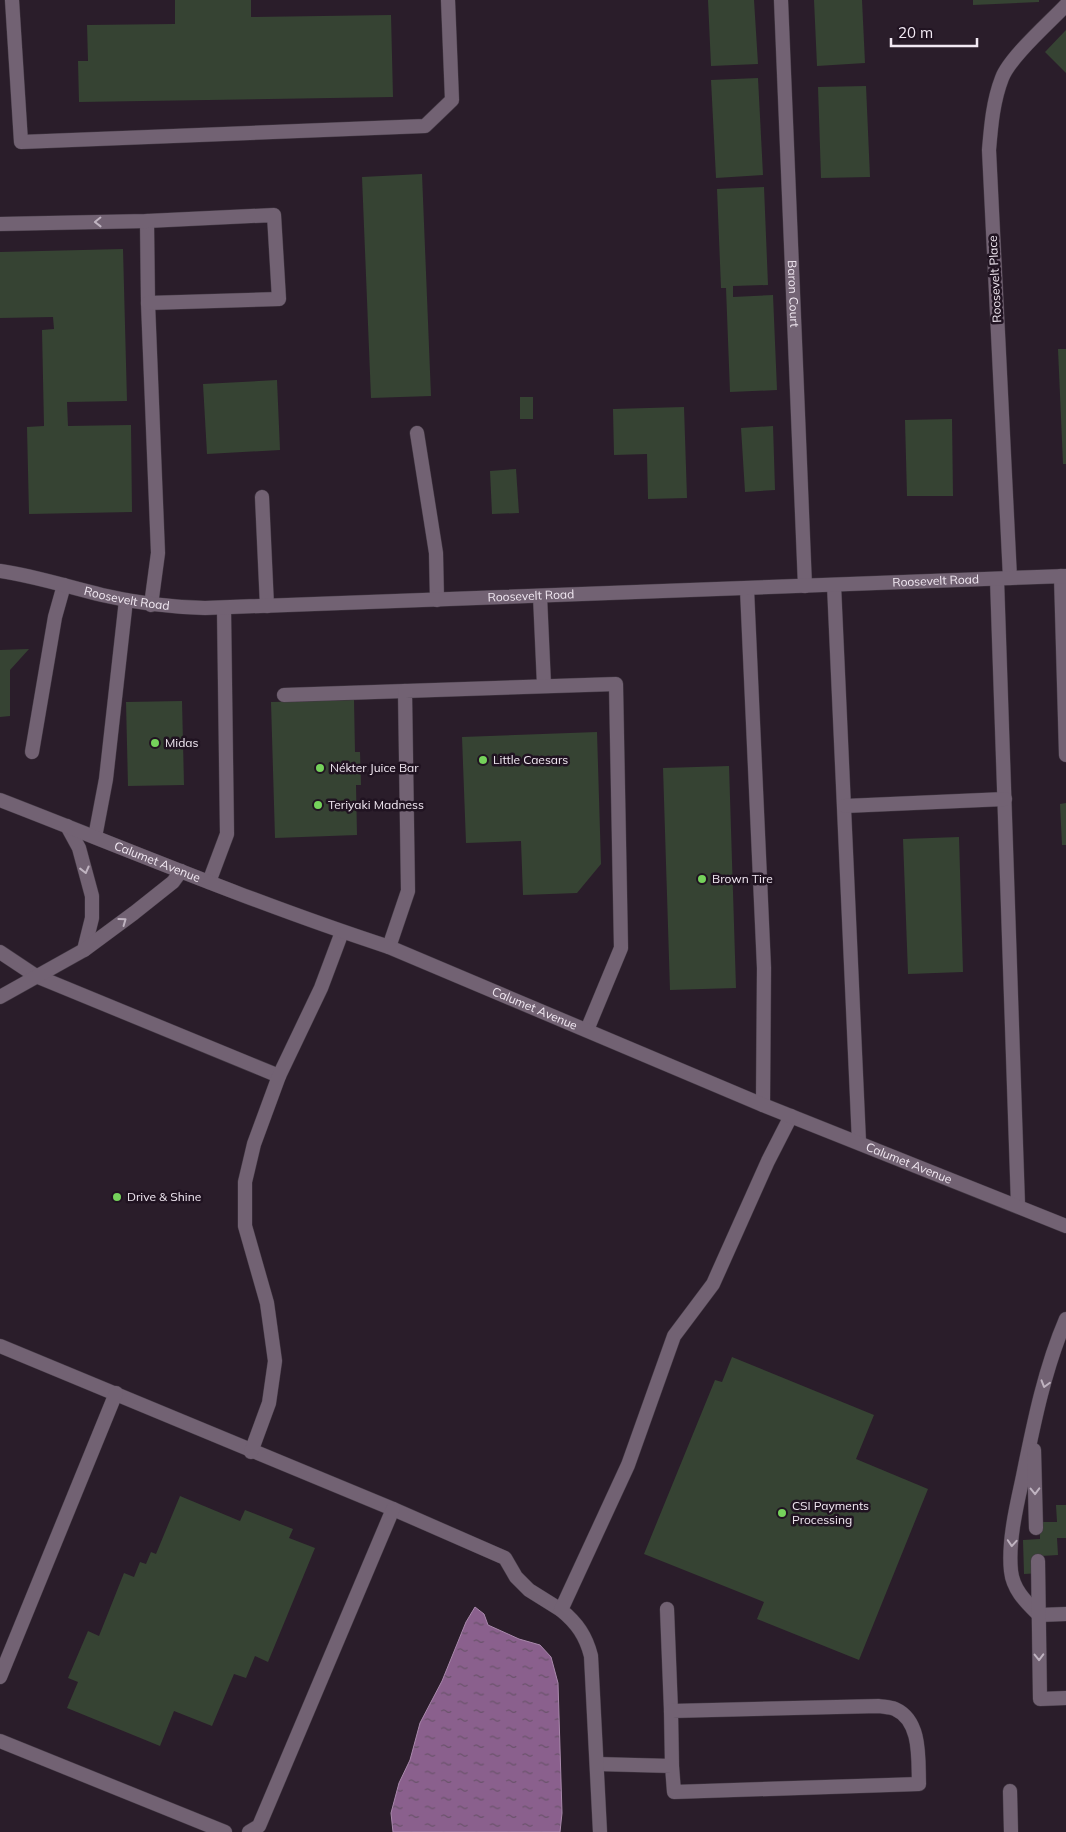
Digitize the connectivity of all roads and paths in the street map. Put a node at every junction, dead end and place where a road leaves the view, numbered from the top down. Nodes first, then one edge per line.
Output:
1 (12, 0) edge
2 (448, 0) edge
3 (781, 0) edge
4 (1066, 5) edge
5 (146, 221) junction
6 (0, 224) edge
7 (148, 304) junction
8 (416, 433) dead end
9 (262, 496) dead end
10 (0, 570) edge
11 (1064, 576) edge
12 (1004, 578) junction
13 (64, 585) junction
14 (834, 585) junction
15 (805, 586) junction
16 (747, 588) junction
17 (540, 596) junction
18 (126, 600) junction
19 (437, 600) junction
20 (151, 605) junction
21 (267, 606) junction
22 (224, 608) junction
23 (544, 685) junction
24 (405, 691) junction
25 (284, 695) dead end
26 (32, 752) dead end
27 (1066, 755) edge
28 (1004, 799) junction
29 (0, 800) edge
30 (845, 806) junction
31 (67, 826) junction
32 (95, 837) junction
33 (181, 871) junction
34 (209, 882) junction
35 (342, 932) junction
36 (389, 947) junction
37 (84, 950) junction
38 (0, 952) edge
39 (36, 976) junction
40 (0, 997) edge
41 (587, 1030) junction
42 (279, 1076) junction
43 (763, 1105) junction
44 (792, 1116) junction
45 (859, 1142) junction
46 (1018, 1205) junction
47 (1066, 1226) edge
48 (1066, 1320) edge
49 (1062, 1339) edge
50 (0, 1346) edge
51 (116, 1393) junction
52 (1034, 1425) junction
53 (251, 1452) junction
54 (393, 1509) junction
55 (1036, 1528) dead end
56 (1038, 1561) dead end
57 (667, 1609) dead end
58 (561, 1610) junction
59 (1066, 1614) edge
60 (1039, 1615) junction
61 (0, 1677) edge
62 (1066, 1698) edge
63 (671, 1711) junction
64 (0, 1741) edge
65 (597, 1764) junction
66 (672, 1766) junction
67 (1010, 1792) dead end
68 (225, 1832) edge
69 (249, 1832) edge
70 (600, 1832) edge
71 (1011, 1832) edge

1 - 2 street
3 - 15 street, Baron Court
4 - 12 street, Roosevelt Place
5 -> 6 street
5 - 7 street
5 - 7 street
7 - 20 street
8 - 19 street
9 - 21 street
10 - 13 street, Roosevelt Road
11 - 12 street, Roosevelt Road
11 - 27 street
12 - 14 street, Roosevelt Road
12 - 28 street, Roosevelt Place
13 - 18 street, Roosevelt Road
13 - 26 street
14 - 15 street, Roosevelt Road
14 - 30 street
15 - 16 street, Roosevelt Road
16 - 17 street, Roosevelt Road
16 - 43 street
17 - 19 street, Roosevelt Road
17 - 23 street
18 - 20 street, Roosevelt Road
18 - 32 street
19 - 21 street, Roosevelt Road
20 - 22 street, Roosevelt Road
21 - 22 street, Roosevelt Road
22 - 34 street
23 - 24 street
23 - 41 street
24 - 25 street
24 - 36 street
28 - 30 street
28 - 46 street, Roosevelt Place
29 - 31 street, Calumet Avenue
30 - 45 street
31 - 32 street, Calumet Avenue
31 -> 37 street
32 - 33 street, Calumet Avenue
33 - 34 street, Calumet Avenue
37 -> 33 street
34 - 35 street, Calumet Avenue
35 - 36 street, Calumet Avenue
35 - 42 street
36 - 41 street, Calumet Avenue
37 - 39 street
38 - 39 street
39 - 40 street
39 - 42 street
41 - 43 street, Calumet Avenue
42 - 53 street
43 - 44 street, Calumet Avenue
44 - 45 street, Calumet Avenue
44 - 58 street
45 - 46 street, Calumet Avenue
46 - 47 street, Calumet Avenue
48 - 49 street
49 -> 52 street
50 - 51 street
51 - 53 street
51 - 61 street
52 -> 55 street
52 -> 60 street
53 - 54 street
54 - 58 street
54 - 69 street
56 - 60 street
57 - 63 street
58 - 65 street
59 - 60 street
60 -> 62 street
63 - 66 street
63 - 66 street
64 - 68 street
65 - 66 street
65 - 70 street
67 - 71 street

